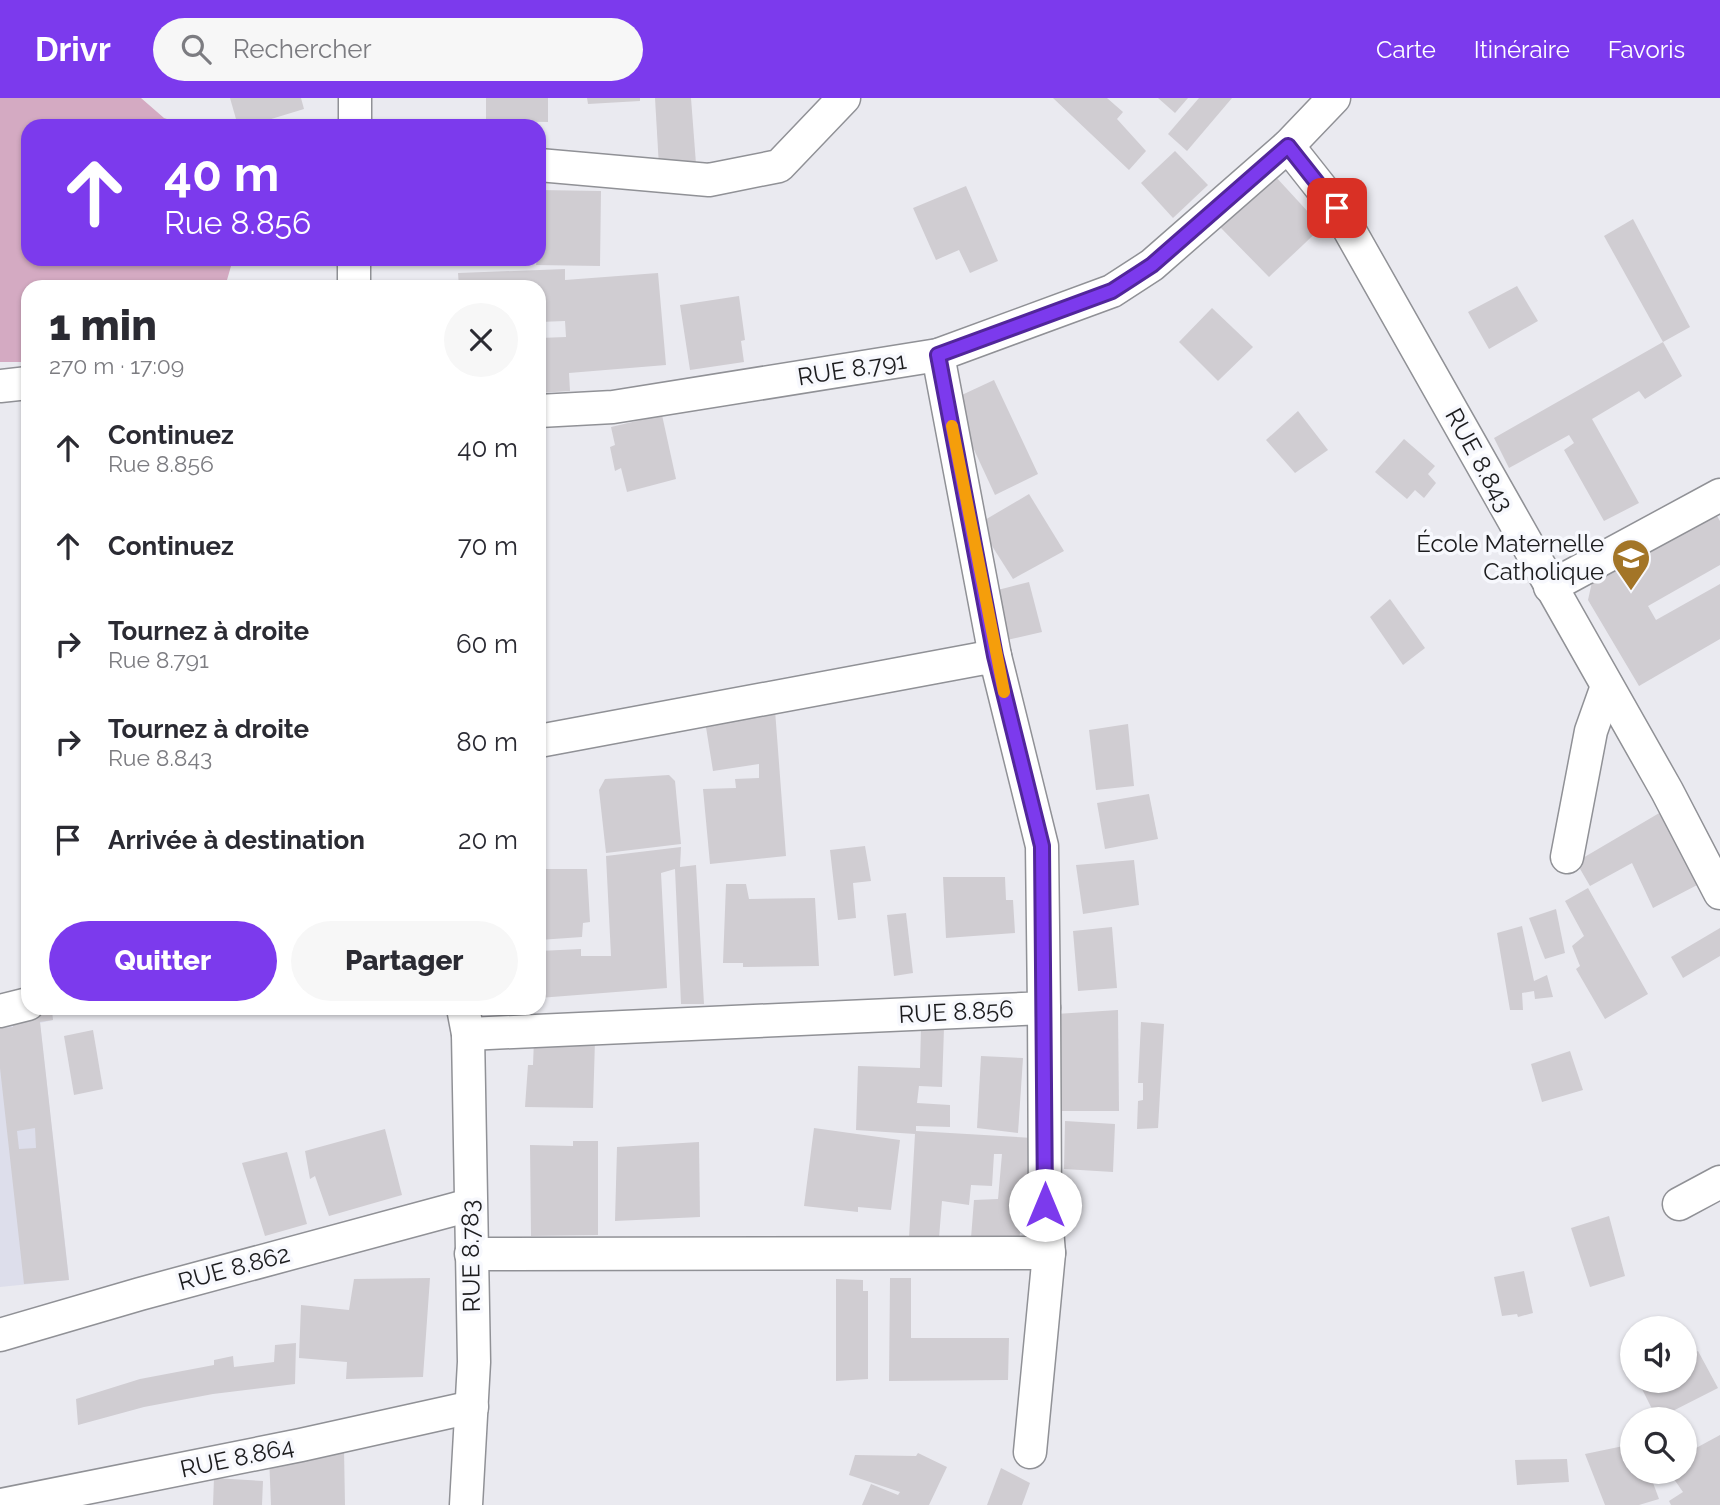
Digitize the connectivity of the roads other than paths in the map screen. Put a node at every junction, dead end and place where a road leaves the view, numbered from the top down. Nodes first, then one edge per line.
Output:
1 (355, 98) edge
2 (844, 98) edge
3 (1334, 98) edge
4 (355, 119) edge
5 (1288, 146) junction
6 (546, 166) edge
7 (938, 355) junction
8 (21, 384) edge
9 (0, 386) edge
10 (546, 411) edge
11 (1720, 495) edge
12 (1550, 587) junction
13 (995, 656) junction
14 (1607, 686) junction
15 (546, 740) edge
16 (1567, 857) dead end
17 (1720, 893) edge
18 (21, 1006) edge
19 (1044, 1008) junction
20 (0, 1011) edge
21 (465, 1021) edge
22 (1720, 1182) edge
23 (1679, 1203) dead end
24 (470, 1205) junction
25 (1049, 1253) junction
26 (471, 1254) junction
27 (0, 1335) edge
28 (472, 1407) junction
29 (1030, 1452) dead end
30 (103, 1495) edge
31 (473, 1504) edge
32 (1, 1505) edge

1 - 4 street
2 - 6 street
3 - 5 street, RUE 8.791
5 - 7 street, RUE 8.791
5 - 12 street, RUE 8.843
7 - 10 street, RUE 8.791
7 - 13 street, RUE 8.856
8 - 9 street
11 - 12 street
12 - 14 street, RUE 8.843
13 - 15 street
13 - 19 street, RUE 8.856
14 - 16 street
14 - 17 street, RUE 8.843
18 - 20 street
19 - 21 street, RUE 8.856
19 - 25 street
21 - 24 street, RUE 8.783
22 - 23 street
24 - 26 street, RUE 8.783
24 - 27 street, RUE 8.862
25 - 26 street
25 - 29 street
26 - 28 street, RUE 8.783
28 - 30 street, RUE 8.864
28 - 31 street, RUE 8.783
30 - 32 street, RUE 8.864

